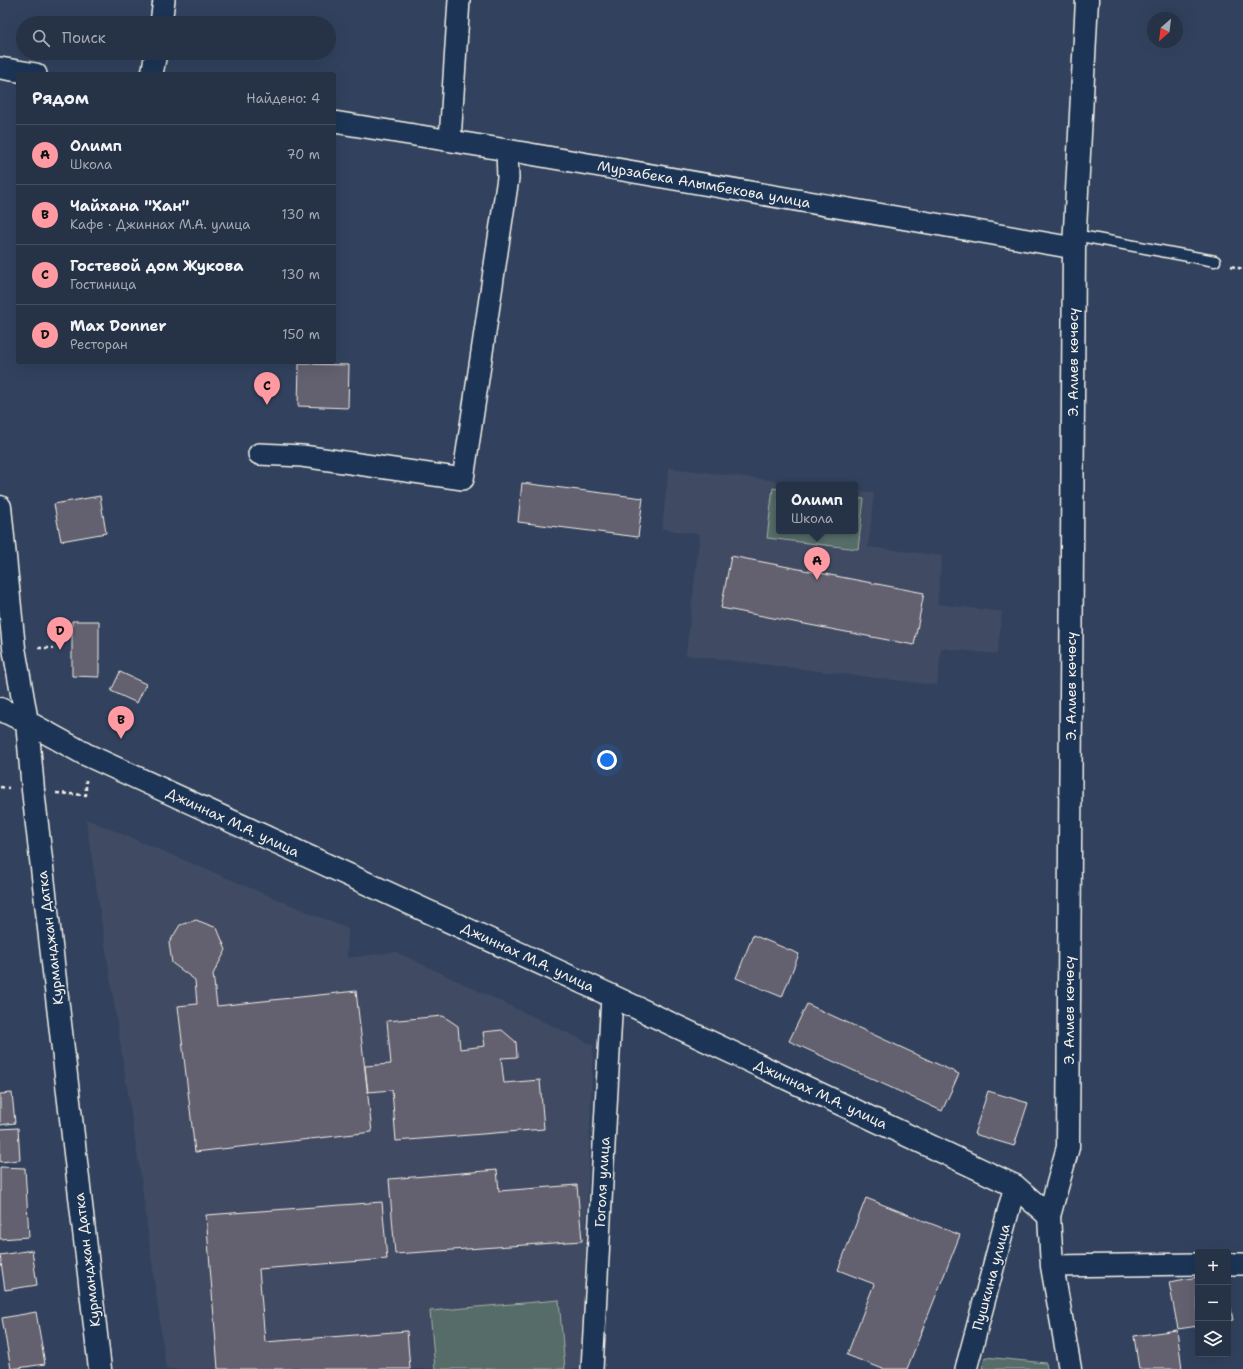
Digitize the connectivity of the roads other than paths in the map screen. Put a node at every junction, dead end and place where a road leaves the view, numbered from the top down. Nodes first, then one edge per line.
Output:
1 (164, 0) edge
2 (459, 0) edge
3 (1087, 0) edge
4 (162, 16) edge
5 (155, 60) edge
6 (0, 68) edge
7 (24, 72) edge
8 (152, 72) edge
9 (336, 122) edge
10 (450, 140) junction
11 (507, 150) junction
12 (1075, 242) junction
13 (1215, 261) dead end
14 (259, 454) dead end
15 (0, 507) edge
16 (0, 709) edge
17 (27, 722) junction
18 (612, 996) junction
19 (1016, 1186) junction
20 (1049, 1216) junction
21 (1195, 1264) edge
22 (1231, 1264) edge
23 (1243, 1264) edge
24 (1052, 1266) junction
25 (100, 1369) edge
26 (592, 1369) edge
27 (966, 1369) edge
28 (1070, 1369) edge

1 - 4 street
2 - 10 street
3 - 12 main road, Э. Алиев көчөсү
5 - 8 street
6 - 7 street
9 - 10 street, Мурзабека Алымбекова улица
10 - 11 street, Мурзабека Алымбекова улица
11 - 12 street, Мурзабека Алымбекова улица
11 - 14 street
12 - 13 lane
12 - 20 main road, Э. Алиев көчөсү
15 - 17 main road, Курманджан Датка
16 - 17 main road, Джиннах М.А. улица
17 - 18 main road, Джиннах М.А. улица
17 - 25 main road, Курманджан Датка
18 - 19 main road, Джиннах М.А. улица
18 - 26 street, Гоголя улица
19 - 20 main road, Джиннах М.А. улица
19 - 27 street, Пушкина улица
20 - 24 main road, Э. Алиев көчөсү
21 - 24 street
22 - 23 street
24 - 28 main road, Э. Алиев көчөсү

